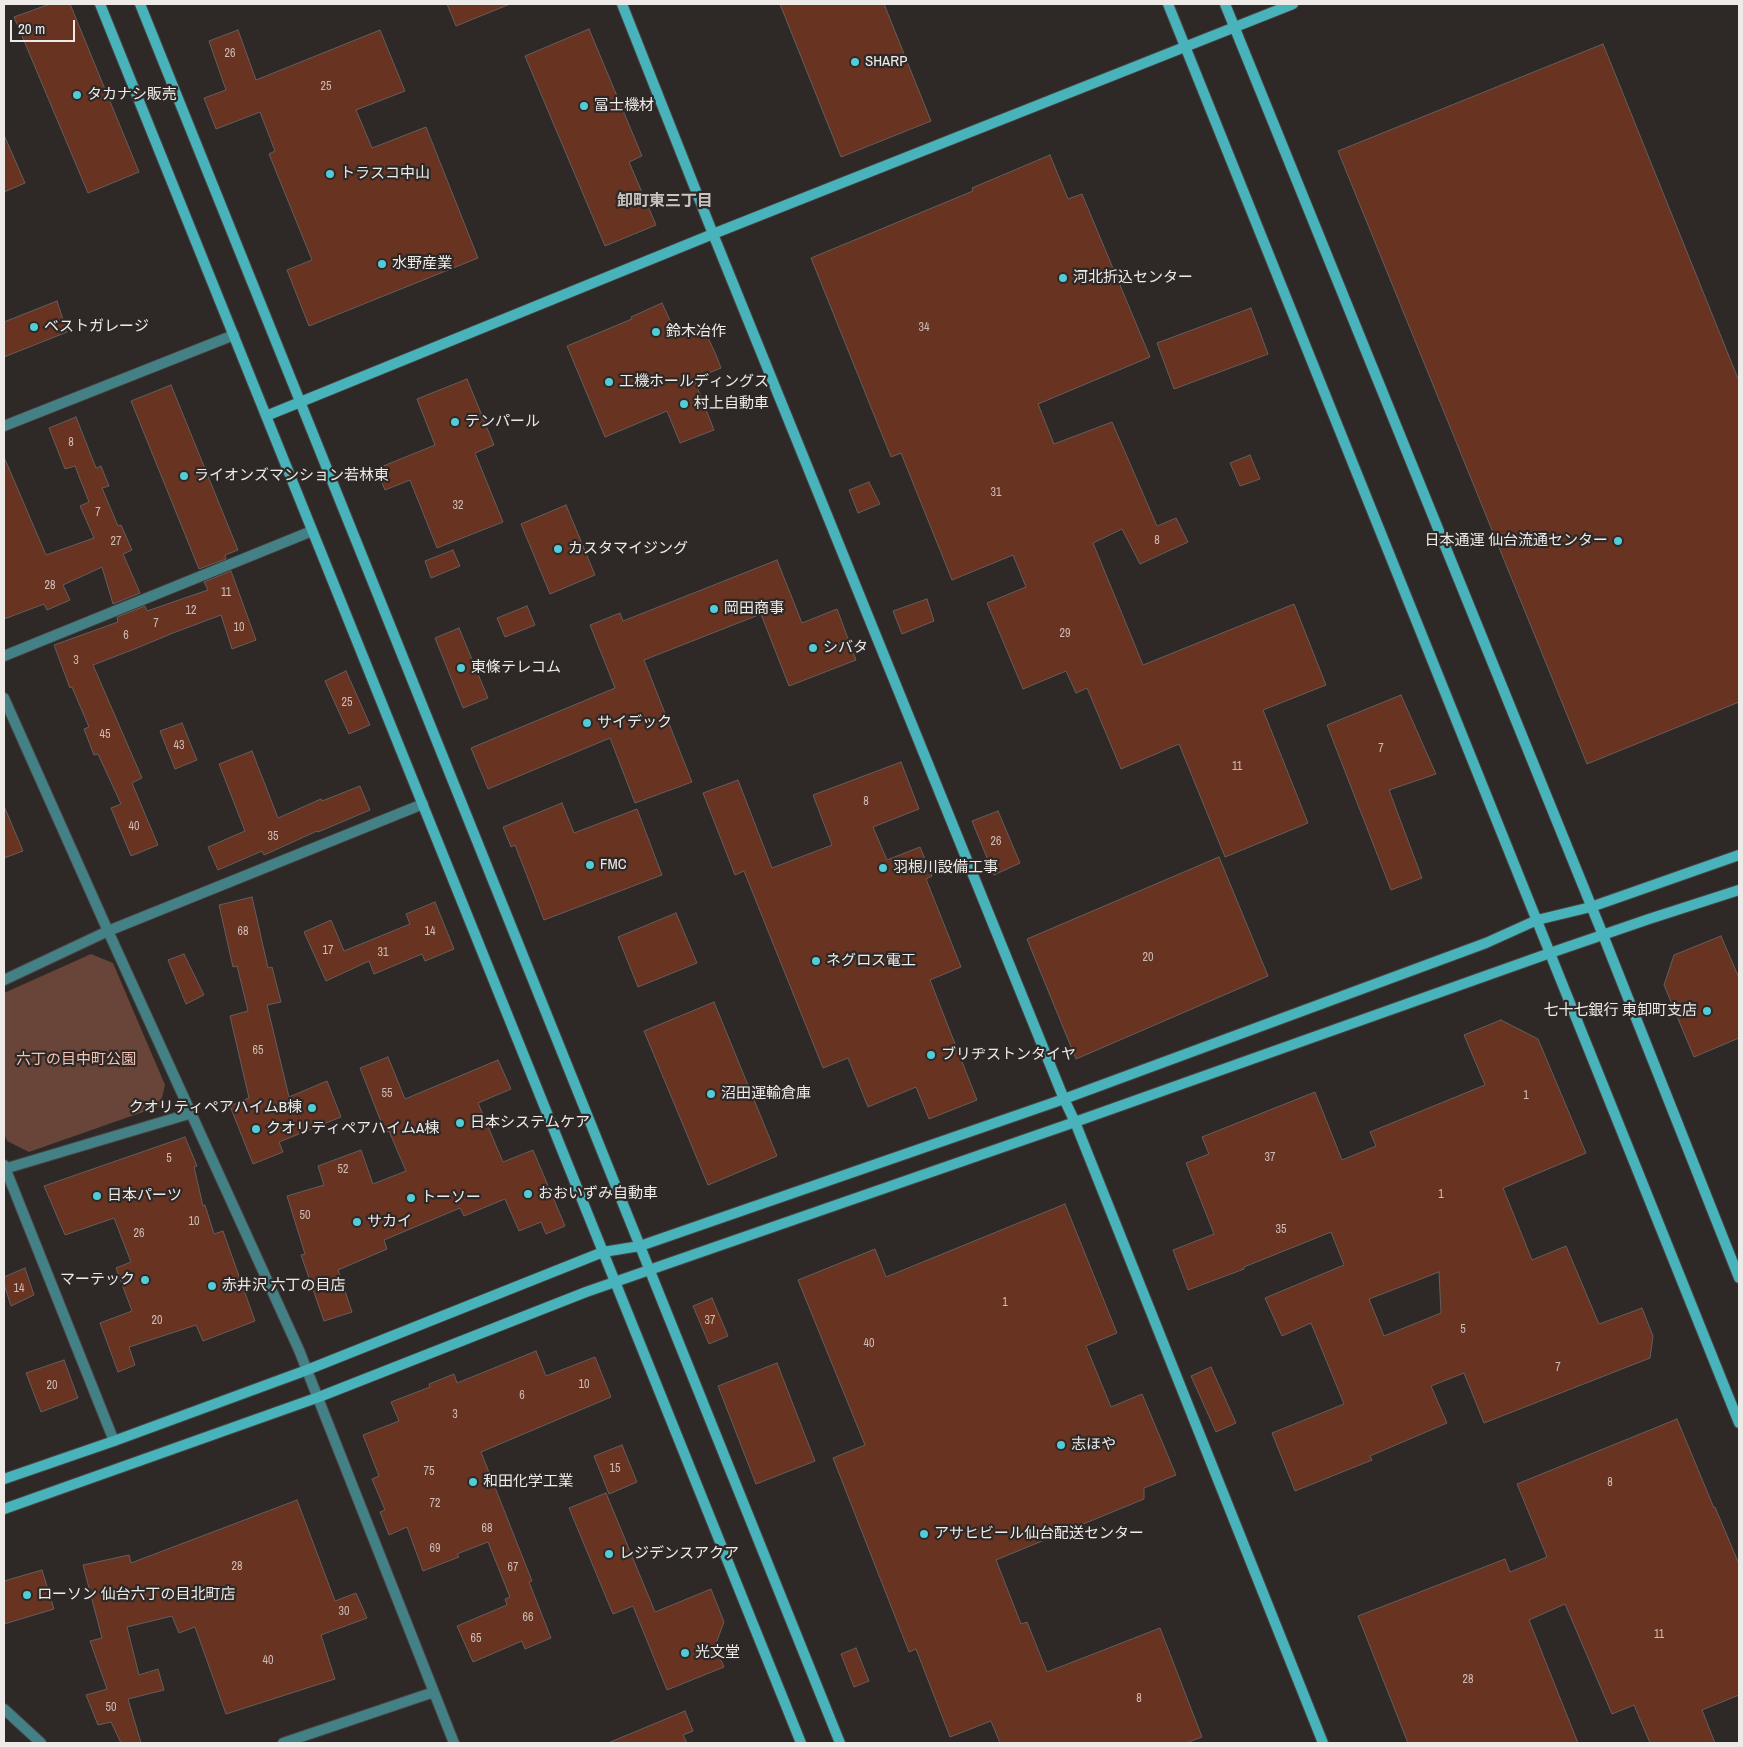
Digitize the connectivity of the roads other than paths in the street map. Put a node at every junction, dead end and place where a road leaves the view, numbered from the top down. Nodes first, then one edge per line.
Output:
1 (100, 4) edge
2 (140, 4) edge
3 (622, 4) edge
4 (1168, 4) edge
5 (1225, 4) edge
6 (1293, 4) edge
7 (1234, 27) junction
8 (1185, 47) junction
9 (713, 234) junction
10 (234, 335) junction
11 (301, 402) junction
12 (266, 416) junction
13 (4, 426) edge
14 (312, 532) junction
15 (4, 656) edge
16 (4, 698) edge
17 (423, 804) junction
18 (1739, 855) edge
19 (1739, 890) edge
20 (1592, 908) junction
21 (1537, 920) junction
22 (108, 931) junction
23 (1603, 935) junction
24 (1550, 953) junction
25 (4, 980) edge
26 (1064, 1100) junction
27 (192, 1112) junction
28 (1075, 1122) junction
29 (4, 1168) edge
30 (640, 1246) junction
31 (603, 1252) junction
32 (650, 1270) junction
33 (1739, 1278) edge
34 (616, 1282) junction
35 (307, 1370) junction
36 (319, 1397) junction
37 (1739, 1422) edge
38 (114, 1441) junction
39 (4, 1479) edge
40 (4, 1509) edge
41 (434, 1692) junction
42 (4, 1708) edge
43 (41, 1743) edge
44 (282, 1743) edge
45 (454, 1743) edge
46 (802, 1743) edge
47 (840, 1743) edge
48 (1323, 1743) edge

1 - 10 street
2 - 11 street
3 - 9 street
4 - 8 street
5 - 7 street
6 - 7 street
7 - 8 street
7 - 20 street
8 - 9 street
8 - 21 street
9 - 11 street
9 - 26 street
10 - 12 street
10 - 13 street
11 - 12 street
11 - 30 street
12 - 14 street
14 - 15 street
14 - 17 street
16 - 22 street
17 - 22 street
17 - 31 street
18 - 20 street
19 - 23 street
20 - 21 street
20 - 23 street
21 - 24 street
21 - 26 street
22 - 25 street
22 - 27 street
23 - 24 street
23 - 33 street
24 - 28 street
24 - 37 street
26 - 28 street
26 - 30 street
27 - 29 street
27 - 35 street
28 - 32 street
28 - 48 street
29 - 38 street
30 - 31 street
30 - 32 street
31 - 34 street
31 - 35 street
32 - 34 street
32 - 47 street
34 - 36 street
34 - 46 street
35 - 36 street
35 - 38 street
36 - 40 street
36 - 41 street
38 - 39 street
41 - 44 street
41 - 45 street
42 - 43 street

